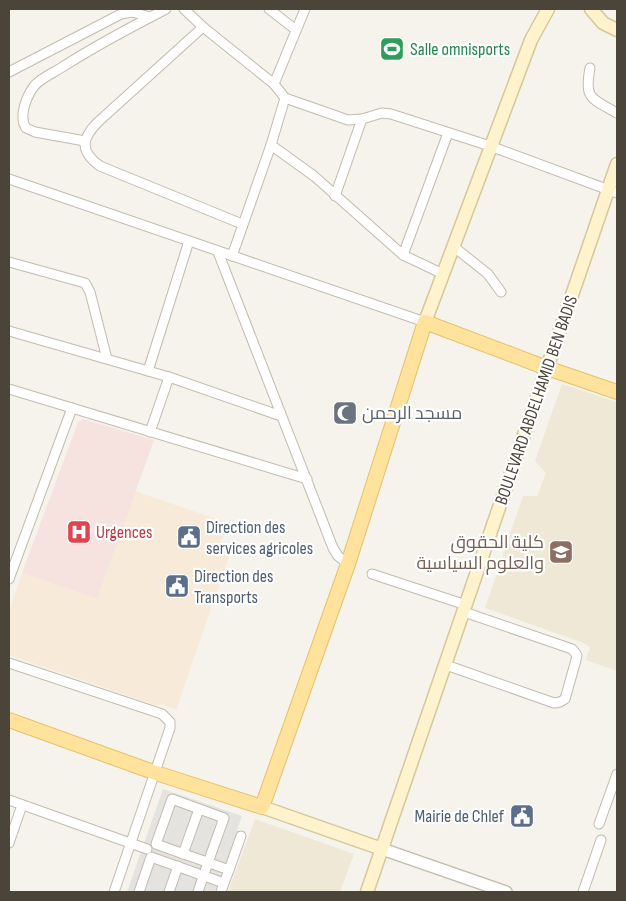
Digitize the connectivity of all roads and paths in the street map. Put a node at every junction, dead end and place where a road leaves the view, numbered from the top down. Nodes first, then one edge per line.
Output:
1 (166, 9) edge
2 (184, 9) edge
3 (268, 9) edge
4 (305, 9) edge
5 (548, 9) edge
6 (582, 9) edge
7 (594, 13) edge
8 (150, 17) junction
9 (203, 27) junction
10 (296, 30) junction
11 (617, 30) edge
12 (590, 68) dead end
13 (9, 72) edge
14 (274, 84) junction
15 (285, 98) junction
16 (617, 113) edge
17 (362, 120) junction
18 (448, 132) junction
19 (85, 141) junction
20 (271, 145) junction
21 (490, 146) junction
22 (617, 164) edge
23 (9, 179) edge
24 (613, 191) edge
25 (335, 196) junction
26 (242, 224) junction
27 (189, 241) junction
28 (454, 247) junction
29 (218, 252) junction
30 (403, 255) junction
31 (232, 256) junction
32 (9, 262) edge
33 (444, 274) junction
34 (501, 292) dead end
35 (425, 322) junction
36 (9, 331) edge
37 (107, 359) junction
38 (547, 368) junction
39 (148, 371) junction
40 (169, 377) junction
41 (9, 389) edge
42 (617, 392) edge
43 (72, 408) junction
44 (282, 416) junction
45 (150, 432) junction
46 (308, 479) junction
47 (12, 560) edge
48 (348, 564) junction
49 (372, 574) dead end
50 (9, 579) edge
51 (465, 608) junction
52 (9, 663) edge
53 (446, 664) junction
54 (9, 720) edge
55 (156, 773) junction
56 (617, 774) edge
57 (9, 800) edge
58 (22, 805) junction
59 (262, 807) junction
60 (199, 809) junction
61 (599, 824) dead end
62 (241, 836) dead end
63 (601, 840) dead end
64 (9, 843) edge
65 (132, 844) junction
66 (156, 844) junction
67 (382, 849) junction
68 (149, 853) junction
69 (183, 854) junction
70 (208, 862) junction
71 (178, 866) junction
72 (229, 870) junction
73 (204, 876) junction
74 (224, 883) junction
75 (114, 892) edge
76 (139, 892) edge
77 (169, 892) edge
78 (198, 892) edge
79 (221, 892) edge
80 (368, 892) edge
81 (506, 892) edge
82 (583, 892) edge

1 - 8 street
2 - 9 street
3 - 10 street
4 - 10 street
5 - 21 main road
6 - 7 main road
7 - 11 main road
8 - 13 street
8 - 19 street
9 - 14 street
9 - 19 street
10 - 14 street
12 - 16 street
14 - 15 street
15 - 17 street
15 - 20 street
17 - 18 street
17 - 25 street
18 - 21 street
18 - 30 street
19 - 26 street
20 - 25 street
20 - 26 street
21 - 24 street
21 - 28 main road
22 - 24 main road, BOULEVARD ABDELHAMID BEN BADIS
23 - 27 street
24 - 38 main road, BOULEVARD ABDELHAMID BEN BADIS
25 - 30 street
26 - 31 street
27 - 29 street
27 - 39 street
28 - 33 main road
28 - 34 street
29 - 31 street
29 - 44 street
30 - 33 street
31 - 35 street
32 - 37 street
33 - 35 main road
35 - 38 main road
35 - 48 main road
36 - 37 street
37 - 39 street
38 - 42 main road
38 - 51 main road, BOULEVARD ABDELHAMID BEN BADIS
39 - 40 street
40 - 44 street
40 - 45 street
41 - 43 street
43 - 45 street
43 - 47 street
44 - 46 street
45 - 46 street
46 - 48 street
47 - 50 street
48 - 59 main road
49 - 51 street
51 - 53 main road, BOULEVARD ABDELHAMID BEN BADIS
51 - 53 street
52 - 55 street
53 - 67 main road, BOULEVARD ABDELHAMID BEN BADIS
54 - 55 main road
55 - 59 main road
55 - 65 street
56 - 61 street
57 - 58 street
58 - 64 street
58 - 65 street
59 - 67 main road
60 - 66 street
60 - 69 street
60 - 70 street
62 - 72 street
63 - 82 street
65 - 68 street
65 - 75 street
66 - 68 street
66 - 69 street
67 - 80 main road, BOULEVARD ABDELHAMID BEN BADIS
67 - 81 street
68 - 71 street
68 - 76 street
69 - 70 street
70 - 72 street
70 - 73 street
71 - 73 street
71 - 77 street
72 - 74 street
73 - 74 street
73 - 78 street
74 - 79 street

